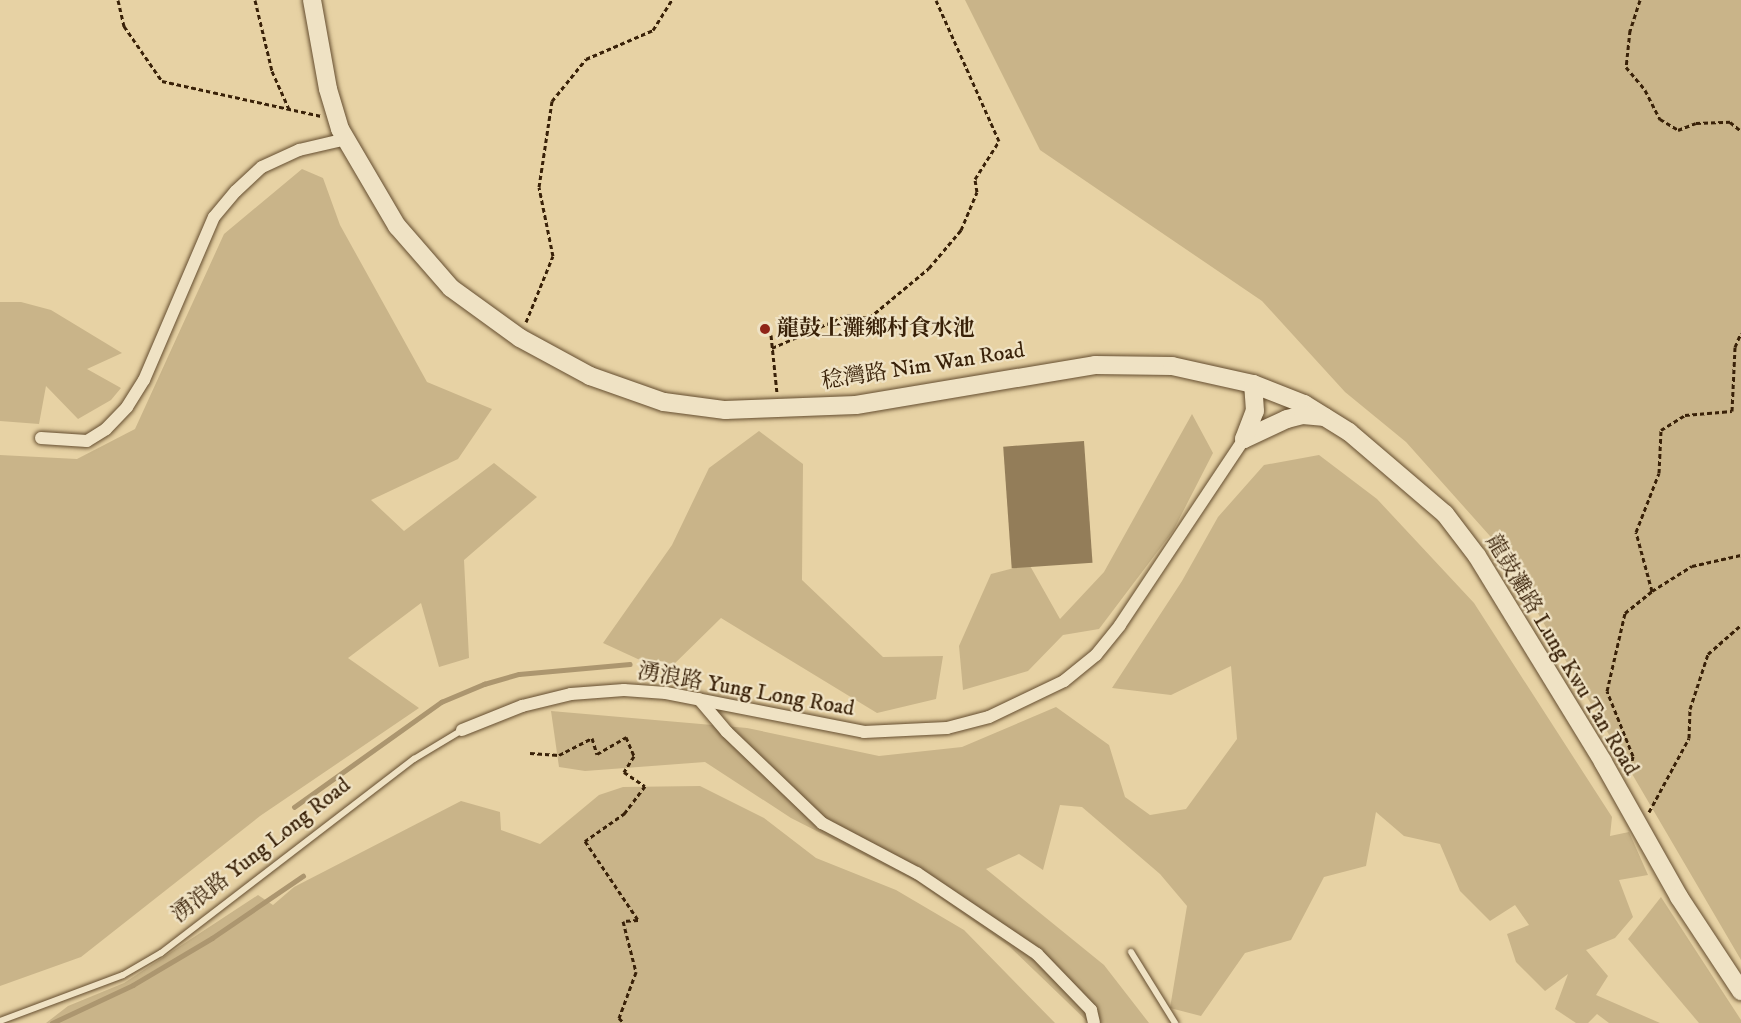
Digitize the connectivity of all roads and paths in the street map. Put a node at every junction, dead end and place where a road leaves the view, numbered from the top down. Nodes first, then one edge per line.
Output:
1 (118, 0) edge
2 (255, 0) edge
3 (312, 0) edge
4 (672, 0) edge
5 (936, 0) edge
6 (1640, 0) edge
7 (289, 109) junction
8 (337, 120) junction
9 (1741, 131) edge
10 (346, 139) junction
11 (1741, 333) edge
12 (771, 335) dead end
13 (520, 338) junction
14 (772, 348) junction
15 (1253, 384) junction
16 (777, 403) dead end
17 (1327, 417) junction
18 (41, 438) dead end
19 (1244, 439) junction
20 (1741, 555) edge
21 (1652, 591) junction
22 (1741, 625) edge
23 (699, 699) junction
24 (462, 730) joint
25 (530, 753) dead end
26 (1623, 803) junction
27 (1639, 830) junction
28 (1131, 952) dead end
29 (1741, 991) edge
30 (0, 1022) edge
31 (624, 1023) edge
32 (1094, 1023) edge
33 (1175, 1023) edge

1 - 7 path
2 - 7 path
3 - 8 street, 稔灣路 Nim Wan Road
4 - 13 path
5 - 14 path
6 - 9 path
7 - 8 path
8 - 10 street, 稔灣路 Nim Wan Road
10 - 13 street, 稔灣路 Nim Wan Road
10 - 18 street
11 - 21 path
12 - 14 path
13 - 15 street, 稔灣路 Nim Wan Road
14 - 16 path
15 - 17 street, 龍鼓灘路 Lung Kwu Tan Road
15 - 19 street
17 - 19 street
17 - 26 street, 龍鼓灘路 Lung Kwu Tan Road
19 - 23 street, 湧浪路 Yung Long Road
20 - 21 path
21 - 26 path
22 - 27 path
23 - 24 street, 湧浪路 Yung Long Road
23 - 32 street
24 - 30 lane, 湧浪路 Yung Long Road
25 - 31 path
26 - 27 street, 龍鼓灘路 Lung Kwu Tan Road
27 - 29 street, 龍鼓灘路 Lung Kwu Tan Road
28 - 33 lane

